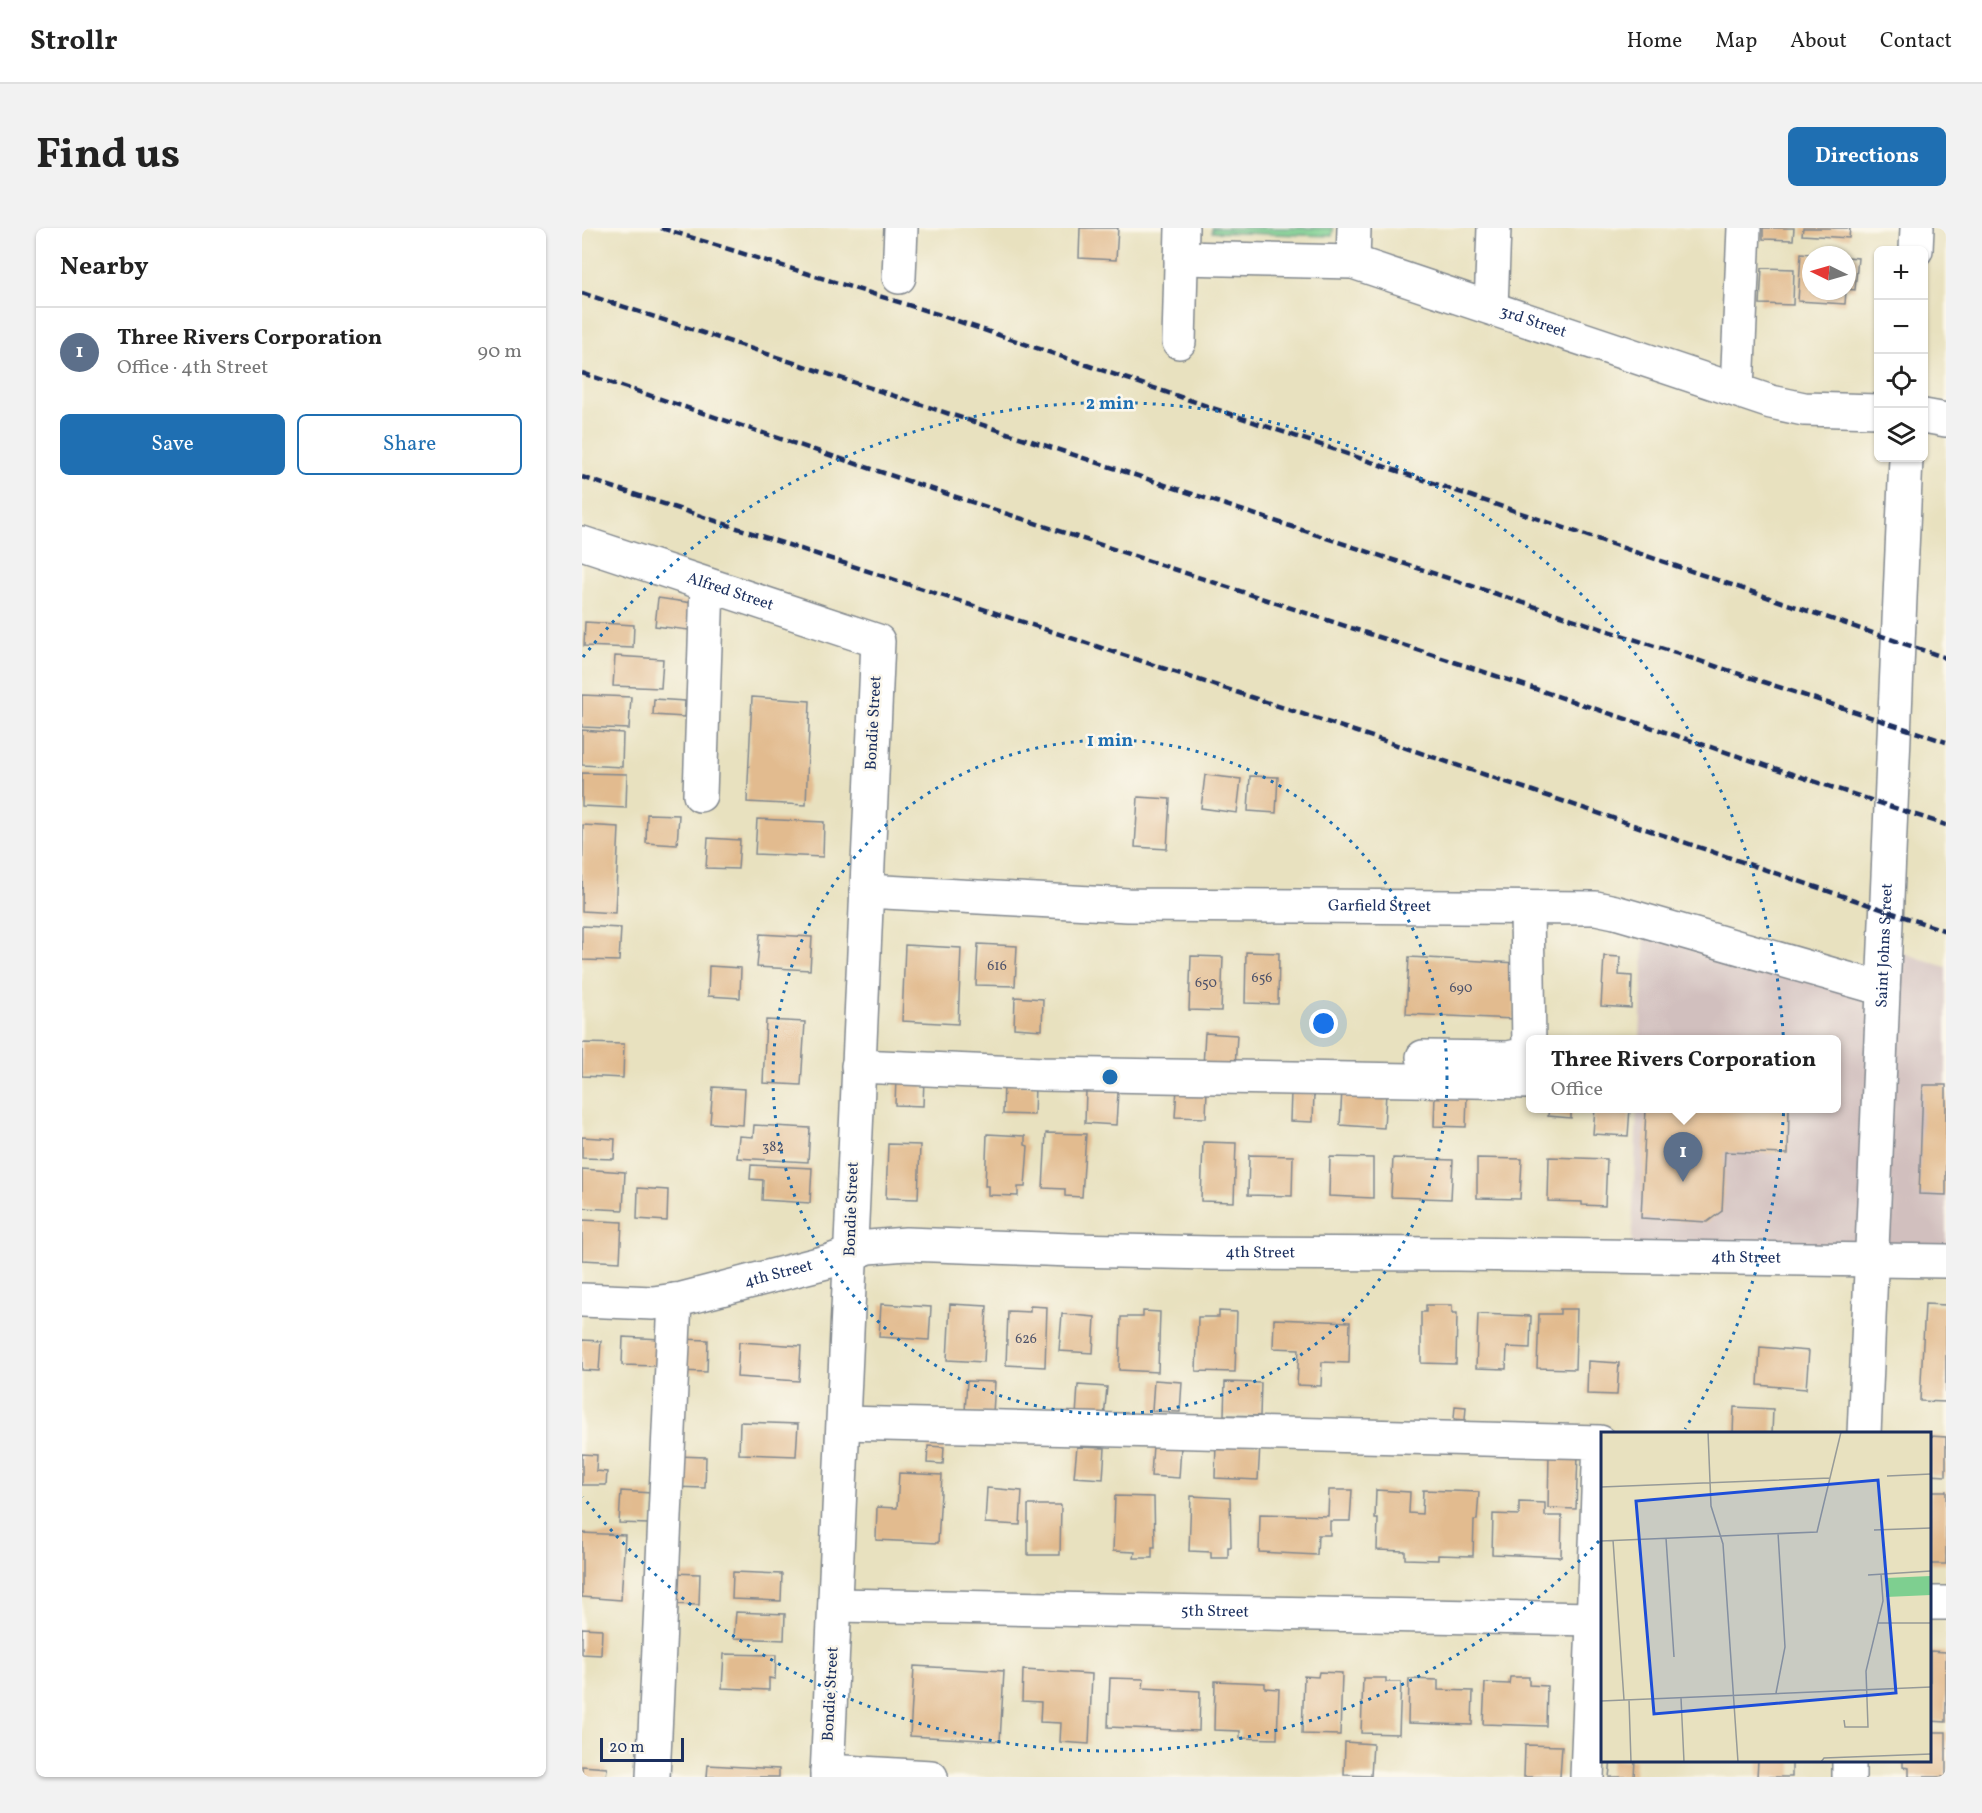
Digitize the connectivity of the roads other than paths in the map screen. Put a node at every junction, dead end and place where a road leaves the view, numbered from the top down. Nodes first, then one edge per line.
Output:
1 (901, 228) edge
2 (1354, 228) edge
3 (1494, 228) edge
4 (1744, 228) edge
5 (1917, 228) edge
6 (1182, 243) edge
7 (1916, 246) edge
8 (1353, 262) junction
9 (899, 278) dead end
10 (1491, 307) junction
11 (1179, 342) dead end
12 (1737, 390) junction
13 (1874, 411) edge
14 (1928, 417) edge
15 (1946, 420) edge
16 (1906, 462) edge
17 (582, 543) edge
18 (707, 585) junction
19 (878, 641) joint
20 (700, 795) dead end
21 (866, 891) junction
22 (1527, 908) junction
23 (1883, 989) junction
24 (1529, 1035) edge
25 (1526, 1050) edge
26 (1424, 1057) dead end
27 (858, 1066) junction
28 (1526, 1082) edge
29 (850, 1254) junction
30 (1871, 1259) junction
31 (1946, 1261) edge
32 (675, 1299) junction
33 (582, 1300) edge
34 (844, 1423) junction
35 (1864, 1432) edge
36 (835, 1605) junction
37 (1593, 1619) junction
38 (827, 1774) edge
39 (653, 1777) edge
40 (931, 1777) edge
41 (1587, 1777) edge

1 - 9 street
2 - 8 street
3 - 10 street
4 - 12 street
5 - 7 street
6 - 8 street, 3rd Street
6 - 11 street
8 - 10 street, 3rd Street
10 - 12 street, 3rd Street
12 - 13 street, 3rd Street
14 - 15 street
16 - 23 street, Saint Johns Street
17 - 18 street, Alfred Street
18 - 19 street, Alfred Street
18 - 20 street
19 - 21 street, Bondie Street
21 - 22 street, Garfield Street
21 - 27 street, Bondie Street
22 - 23 street, Garfield Street
22 - 24 street
23 - 30 street, Saint Johns Street
25 - 26 street
27 - 28 street
27 - 29 street, Bondie Street
29 - 30 street, 4th Street
29 - 32 street, 4th Street
29 - 34 street, Bondie Street
30 - 31 street, 4th Street
30 - 35 street, Saint Johns Street
32 - 33 street, 4th Street
32 - 39 street
34 - 36 street, Bondie Street
34 - 37 street
36 - 37 street, 5th Street
36 - 38 street, Bondie Street
37 - 41 street
38 - 40 street

